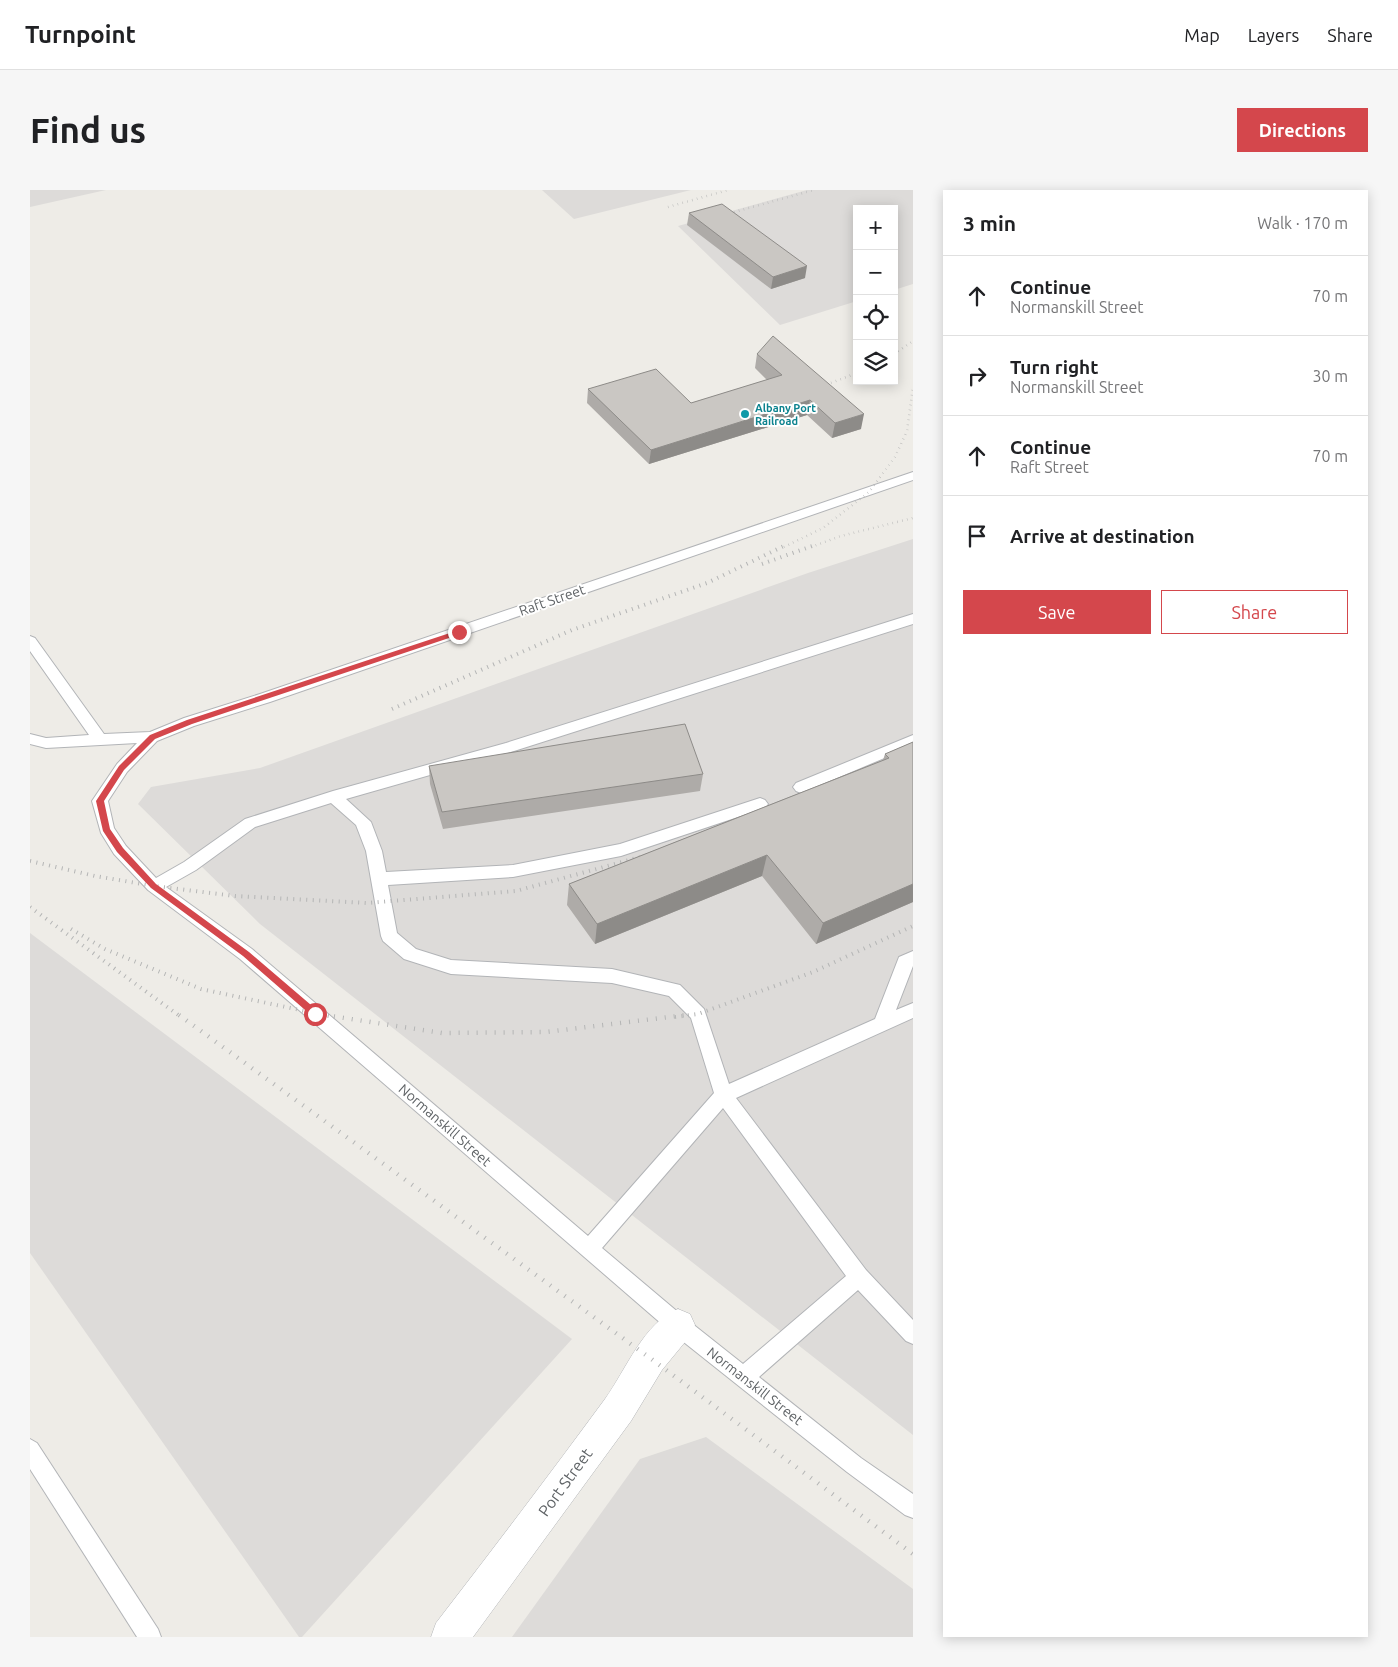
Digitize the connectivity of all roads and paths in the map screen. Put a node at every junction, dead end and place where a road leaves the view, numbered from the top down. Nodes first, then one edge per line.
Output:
1 (912, 477) edge
2 (913, 619) edge
3 (30, 642) edge
4 (190, 722) joint
5 (152, 737) junction
6 (30, 739) edge
7 (100, 740) junction
8 (913, 740) edge
9 (801, 787) dead end
10 (333, 797) junction
11 (760, 804) dead end
12 (379, 879) junction
13 (154, 886) junction
14 (913, 958) edge
15 (913, 1010) edge
16 (882, 1024) junction
17 (724, 1094) junction
18 (589, 1249) junction
19 (859, 1277) junction
20 (678, 1325) junction
21 (913, 1334) edge
22 (744, 1377) junction
23 (30, 1450) edge
24 (913, 1507) edge
25 (150, 1637) edge
26 (450, 1637) edge

1 - 4 lane, Raft Street
2 - 10 lane
3 - 7 lane
4 - 5 lane, Normanskill Street
5 - 7 lane
5 - 13 lane, Normanskill Street
6 - 7 lane
8 - 9 lane
10 - 12 lane
10 - 13 lane
11 - 12 lane
12 - 17 lane
13 - 18 lane, Normanskill Street
14 - 16 lane
15 - 16 lane
16 - 17 lane
17 - 18 lane
17 - 19 lane
18 - 20 lane, Normanskill Street
19 - 21 lane
19 - 22 lane
20 - 22 lane, Normanskill Street
20 - 26 street, Port Street
22 - 24 lane, Normanskill Street
23 - 25 lane

